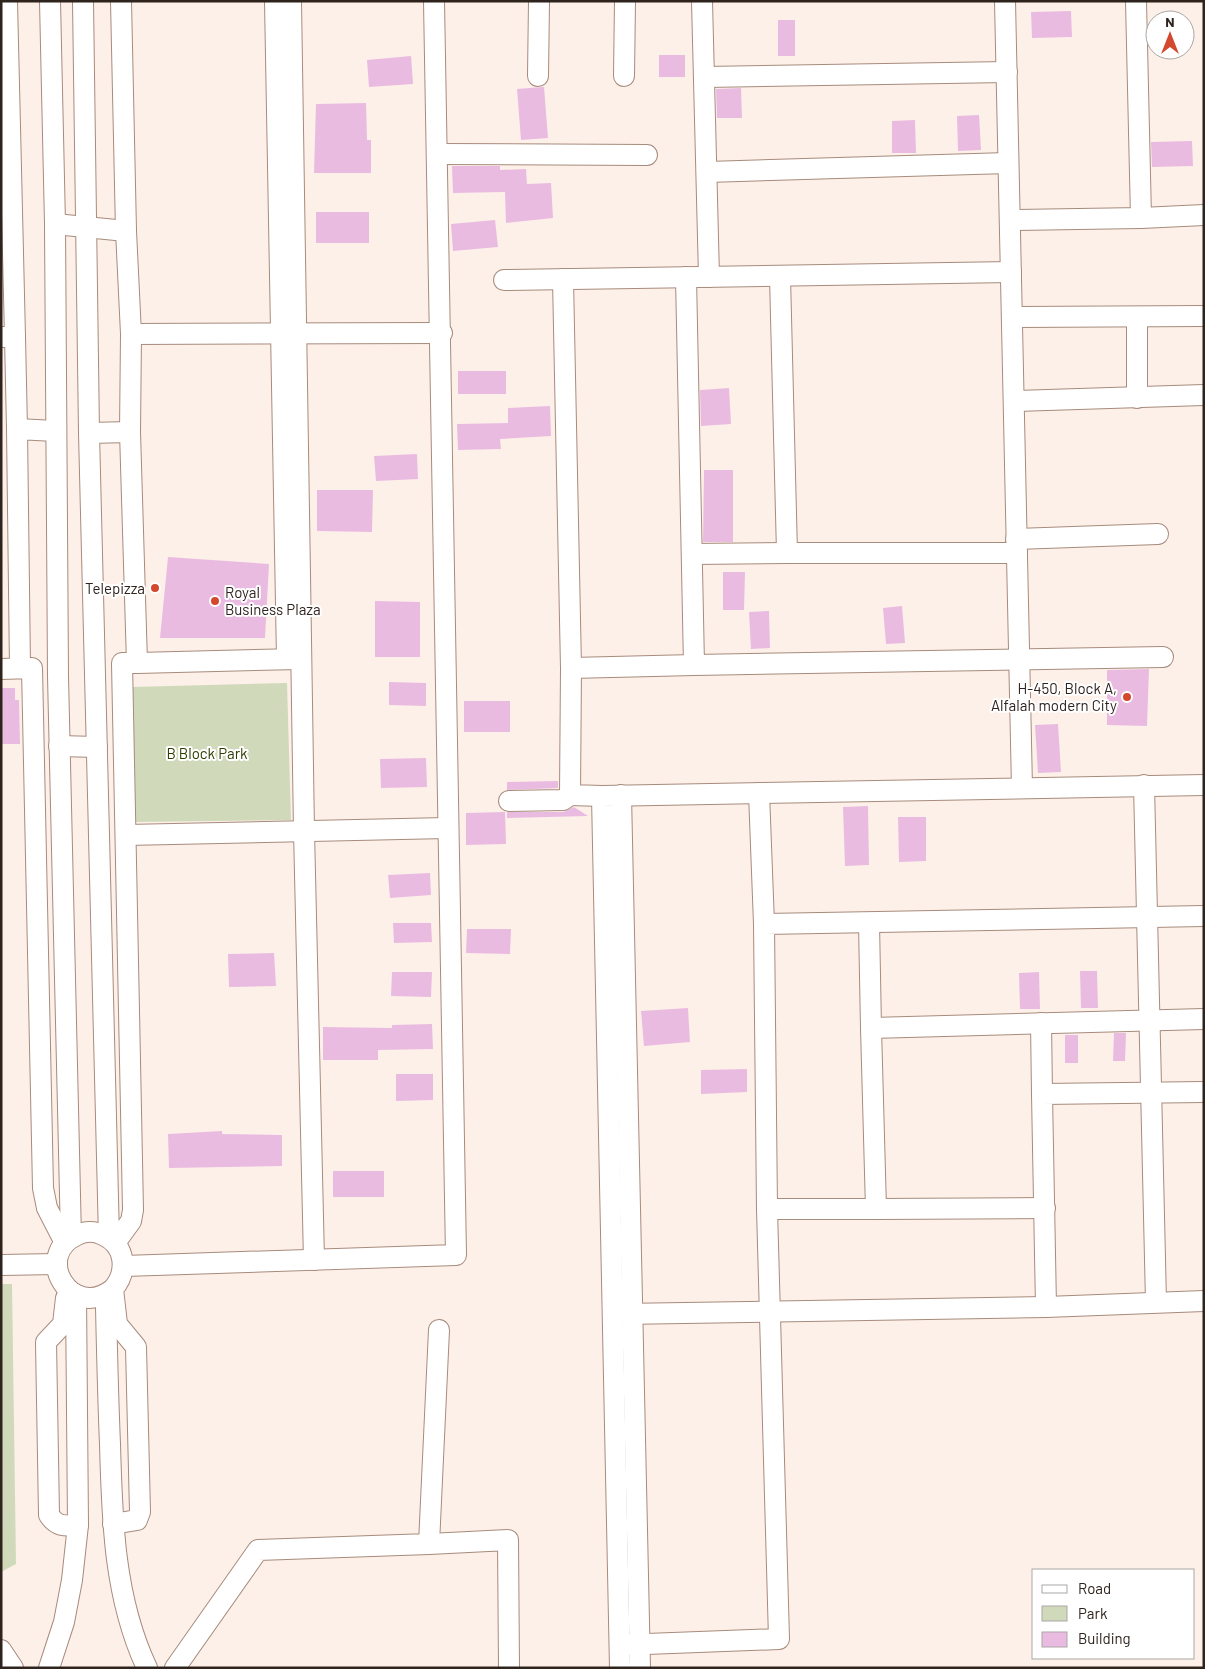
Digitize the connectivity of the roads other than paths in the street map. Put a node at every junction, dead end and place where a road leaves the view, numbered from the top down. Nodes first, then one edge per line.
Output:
1 (7, 1) edge
2 (50, 1) edge
3 (83, 1) edge
4 (121, 1) edge
5 (275, 1) edge
6 (291, 1) edge
7 (434, 1) edge
8 (539, 1) edge
9 (625, 1) edge
10 (702, 1) edge
11 (1004, 1) edge
12 (1136, 1) edge
13 (1007, 72) junction
14 (538, 76) dead end
15 (624, 76) dead end
16 (705, 77) junction
17 (438, 154) junction
18 (647, 155) dead end
19 (1008, 163) junction
20 (707, 172) junction
21 (1204, 215) edge
22 (1141, 218) junction
23 (1010, 220) junction
24 (55, 224) junction
25 (88, 227) junction
26 (126, 231) junction
27 (1011, 272) junction
28 (686, 277) junction
29 (709, 277) junction
30 (780, 277) junction
31 (563, 279) junction
32 (504, 280) dead end
33 (1204, 316) edge
34 (1012, 317) junction
35 (1136, 317) junction
36 (442, 333) junction
37 (131, 334) junction
38 (289, 334) junction
39 (8, 337) edge
40 (1204, 395) edge
41 (1137, 398) junction
42 (1014, 401) junction
43 (17, 429) junction
44 (55, 431) junction
45 (130, 432) junction
46 (89, 433) junction
47 (1158, 534) dead end
48 (1017, 546) junction
49 (787, 553) junction
50 (692, 554) junction
51 (1163, 657) dead end
52 (294, 659) junction
53 (1020, 659) junction
54 (137, 663) junction
55 (694, 664) junction
56 (571, 668) junction
57 (18, 669) edge
58 (59, 746) junction
59 (97, 747) junction
60 (1144, 785) junction
61 (1204, 785) edge
62 (1022, 788) junction
63 (759, 792) junction
64 (570, 795) junction
65 (612, 795) junction
66 (509, 801) dead end
67 (447, 828) junction
68 (304, 832) junction
69 (126, 835) junction
70 (1147, 916) junction
71 (1204, 916) edge
72 (869, 923) junction
73 (764, 924) junction
74 (1149, 1018) junction
75 (1204, 1019) edge
76 (1041, 1023) junction
77 (871, 1028) junction
78 (1204, 1092) edge
79 (1042, 1094) junction
80 (1151, 1094) junction
81 (1045, 1208) junction
82 (767, 1209) junction
83 (876, 1209) junction
84 (68, 1240) junction
85 (112, 1240) junction
86 (314, 1260) junction
87 (57, 1264) junction
88 (1, 1265) edge
89 (124, 1266) junction
90 (71, 1292) junction
91 (109, 1292) junction
92 (1204, 1301) edge
93 (1156, 1302) junction
94 (1046, 1307) junction
95 (770, 1311) junction
96 (633, 1314) junction
97 (611, 1315) junction
98 (439, 1330) dead end
99 (113, 1524) junction
100 (78, 1525) junction
101 (429, 1544) junction
102 (640, 1644) junction
103 (620, 1645) junction
104 (1, 1650) edge
105 (14, 1668) edge
106 (49, 1668) edge
107 (147, 1668) edge
108 (175, 1668) edge
109 (509, 1668) edge
110 (620, 1668) edge
111 (640, 1668) edge

1 - 39 street
2 - 24 street
3 - 25 street
4 - 26 street
5 - 38 street
6 - 38 street
7 - 17 street
8 - 14 street
9 - 15 street
10 - 16 street
11 - 13 street
12 - 22 street
13 - 16 street
13 - 19 street
16 - 20 street
17 - 18 street
17 - 36 street
19 - 20 street
19 - 23 street
20 - 29 street
21 - 22 street
22 - 23 street
23 - 27 street
24 - 25 street
24 - 44 street
25 - 26 street
25 - 46 street
26 - 37 street
27 - 30 street
27 - 34 street
28 - 29 street
28 - 31 street
28 - 50 street
29 - 30 street
30 - 49 street
31 - 32 street
31 - 56 street
33 - 35 street
34 - 35 street
34 - 42 street
35 - 41 street
36 - 38 street
36 - 67 street
37 - 38 street
37 - 45 street
38 - 52 street
39 - 43 street
40 - 41 street
41 - 42 street
42 - 48 street
43 - 44 street
43 - 57 street
44 - 58 street
45 - 46 street
45 - 54 street
46 - 59 street
47 - 48 street
48 - 49 street
48 - 53 street
49 - 50 street
50 - 55 street
51 - 53 street
52 - 54 street
52 - 68 street
53 - 55 street
53 - 62 street
54 - 69 street
55 - 56 street
56 - 64 street
57 - 84 street
58 - 59 street
58 - 84 street
59 - 85 street
60 - 61 street
60 - 62 street
60 - 70 street
62 - 63 street
63 - 65 street
63 - 73 street
64 - 65 street
64 - 66 street
65 - 96 street
65 - 97 street
67 - 68 street
67 - 86 street
68 - 69 street
68 - 86 street
69 - 85 street
70 - 71 street
70 - 72 street
70 - 74 street
72 - 73 street
72 - 77 street
73 - 82 street
74 - 75 street
74 - 76 street
74 - 80 street
76 - 77 street
76 - 79 street
77 - 83 street
78 - 80 street
79 - 80 street
79 - 81 street
80 - 93 street
81 - 83 street
81 - 94 street
82 - 83 street
82 - 95 street
84 - 85 street
84 - 87 street
85 - 89 street
86 - 89 street
87 - 88 street
87 - 90 street
89 - 91 street
90 - 91 street
90 - 100 street
90 - 100 street
91 - 99 street
91 - 99 street
92 - 93 street
93 - 94 street
94 - 95 street
95 - 96 street
95 - 102 street
96 - 97 street
96 - 102 street
97 - 103 street
98 - 101 street
99 - 107 street
100 - 106 street
101 - 108 street
101 - 109 street
102 - 103 street
102 - 111 street
103 - 110 street
104 - 105 street

